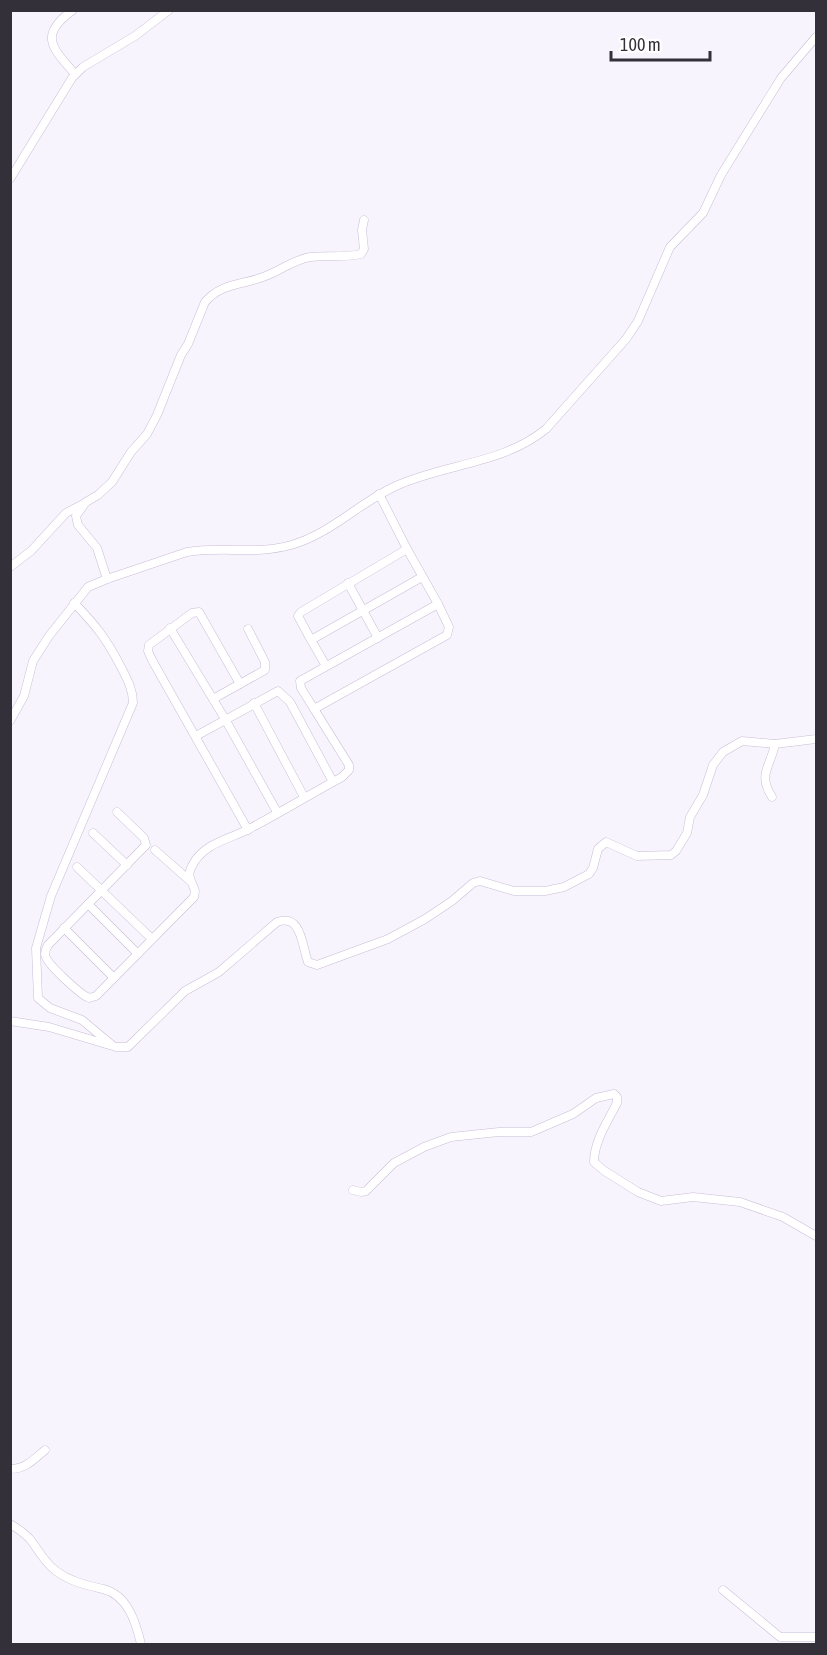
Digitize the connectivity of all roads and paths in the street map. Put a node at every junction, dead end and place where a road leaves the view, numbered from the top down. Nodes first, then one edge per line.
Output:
1 (73, 10) edge
2 (169, 10) edge
3 (816, 37) edge
4 (75, 74) junction
5 (10, 179) edge
6 (364, 220) dead end
7 (379, 494) junction
8 (86, 502) junction
9 (407, 549) junction
10 (10, 567) edge
11 (422, 577) junction
12 (107, 579) junction
13 (348, 583) junction
14 (74, 603) junction
15 (438, 604) junction
16 (362, 610) junction
17 (170, 628) junction
18 (248, 629) dead end
19 (378, 638) junction
20 (311, 640) junction
21 (326, 666) junction
22 (240, 684) junction
23 (213, 699) junction
24 (254, 703) junction
25 (314, 710) junction
26 (225, 719) junction
27 (10, 721) edge
28 (196, 736) junction
29 (816, 739) edge
30 (775, 744) junction
31 (333, 782) junction
32 (304, 797) junction
33 (772, 797) dead end
34 (117, 812) dead end
35 (277, 812) junction
36 (248, 830) junction
37 (93, 833) dead end
38 (155, 850) dead end
39 (127, 865) junction
40 (76, 867) dead end
41 (189, 880) junction
42 (102, 891) junction
43 (88, 904) junction
44 (64, 928) junction
45 (152, 939) junction
46 (138, 954) junction
47 (114, 978) junction
48 (10, 1021) edge
49 (113, 1046) junction
50 (352, 1190) dead end
51 (816, 1236) edge
52 (45, 1450) dead end
53 (10, 1469) edge
54 (10, 1524) edge
55 (723, 1590) dead end
56 (816, 1637) edge
57 (141, 1644) edge

1 - 4 street
2 - 4 street
3 - 7 street
4 - 5 street
6 - 8 street
7 - 9 street
7 - 12 street
8 - 10 street
8 - 12 street
9 - 11 street
9 - 13 street
11 - 15 street
11 - 16 street
12 - 14 street
13 - 16 street
13 - 20 street
14 - 27 street
14 - 49 street
15 - 19 street
15 - 25 street
16 - 19 street
16 - 20 street
17 - 22 street
17 - 23 street
17 - 28 street
18 - 22 street
19 - 21 street
20 - 21 street
21 - 25 street
22 - 23 street
23 - 26 street
24 - 26 street
24 - 31 street
24 - 32 street
25 - 31 street
26 - 28 street
26 - 35 street
28 - 36 street
29 - 30 street
30 - 33 street
30 - 49 street
31 - 32 street
32 - 35 street
34 - 39 street
35 - 36 street
36 - 41 street
37 - 39 street
38 - 41 street
39 - 42 street
40 - 42 street
41 - 45 street
42 - 43 street
42 - 45 street
43 - 44 street
43 - 46 street
44 - 47 street
44 - 47 street
45 - 46 street
46 - 47 street
48 - 49 street
50 - 51 street
52 - 53 street
54 - 57 street
55 - 56 street

